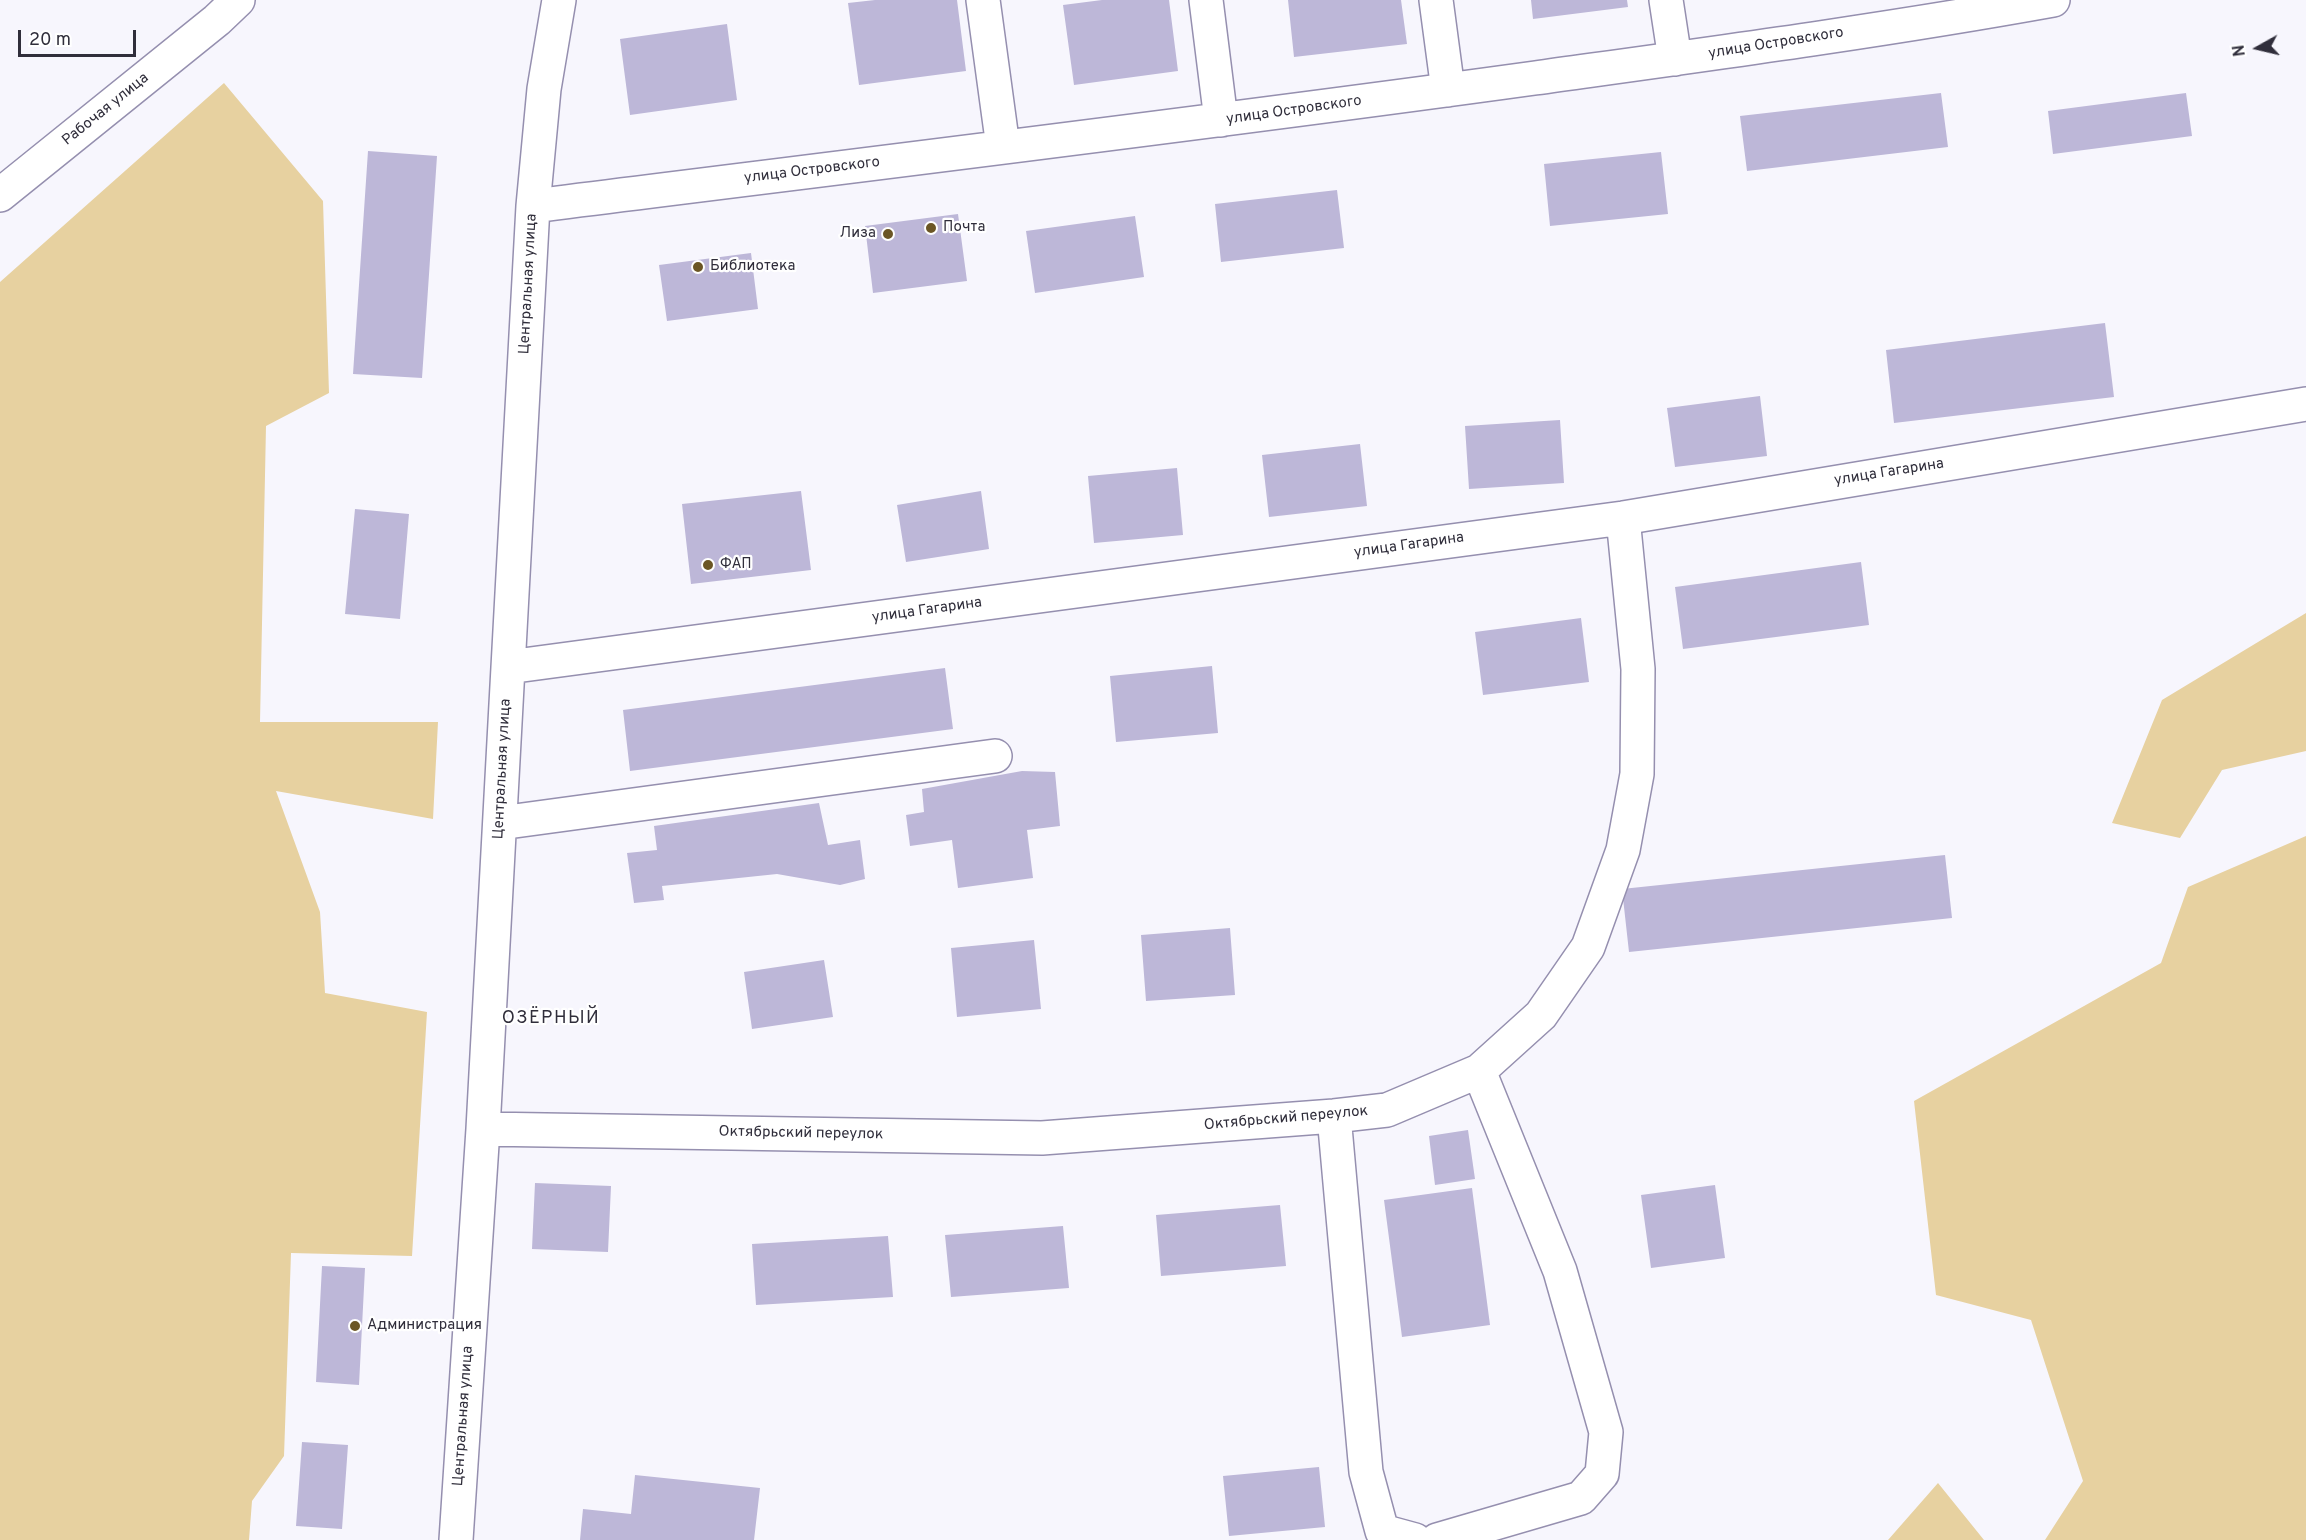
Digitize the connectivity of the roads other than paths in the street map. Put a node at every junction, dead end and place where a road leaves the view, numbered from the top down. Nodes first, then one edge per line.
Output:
1 (238, 0) edge
2 (559, 0) edge
3 (983, 0) edge
4 (1206, 0) edge
5 (1436, 0) edge
6 (1666, 0) edge
7 (2053, 0) edge
8 (1982, 6) edge
9 (1675, 59) junction
10 (1448, 90) junction
11 (1221, 120) junction
12 (1003, 147) junction
13 (0, 195) edge
14 (533, 207) junction
15 (2306, 404) edge
16 (1623, 518) junction
17 (508, 667) junction
18 (995, 756) dead end
19 (500, 823) junction
20 (1479, 1071) junction
21 (1334, 1116) junction
22 (483, 1129) junction
23 (1379, 1536) edge
24 (456, 1540) edge
25 (1415, 1540) edge
26 (1437, 1540) edge

1 - 13 street, Рабочая улица
2 - 14 street, Центральная улица
3 - 12 street
4 - 11 street
5 - 10 street
6 - 9 street
7 - 8 street, улица Островского
8 - 9 street, улица Островского
9 - 10 street, улица Островского
10 - 11 street, улица Островского
11 - 12 street, улица Островского
12 - 14 street, улица Островского
14 - 17 street, Центральная улица
15 - 16 street, улица Гагарина
16 - 17 street, улица Гагарина
16 - 20 street, Октябрьский переулок
17 - 19 street, Центральная улица
18 - 19 street
19 - 22 street, Центральная улица
20 - 21 street, Октябрьский переулок
20 - 26 street
21 - 22 street, Октябрьский переулок
21 - 23 street
22 - 24 street, Центральная улица
23 - 25 street

